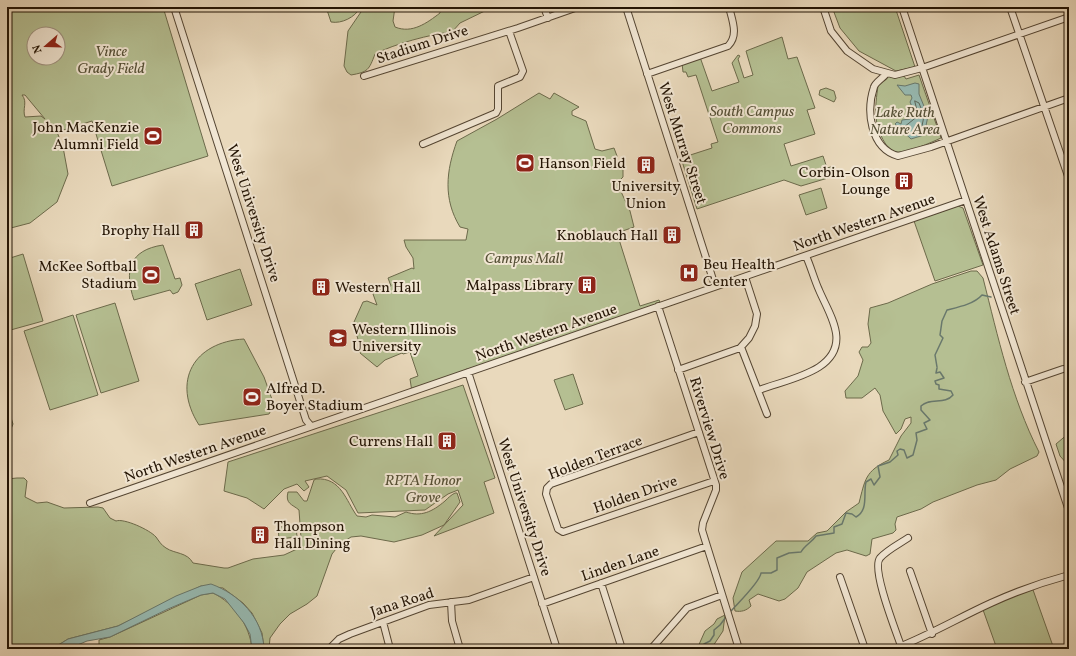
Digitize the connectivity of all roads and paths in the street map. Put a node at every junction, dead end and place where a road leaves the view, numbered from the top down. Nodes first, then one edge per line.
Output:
1 (174, 7) edge
2 (544, 7) edge
3 (578, 7) edge
4 (626, 7) edge
5 (729, 7) edge
6 (822, 7) edge
7 (902, 7) edge
8 (1010, 7) edge
9 (1069, 17) edge
10 (548, 18) junction
11 (509, 31) junction
12 (1019, 34) junction
13 (922, 68) junction
14 (647, 74) junction
15 (886, 74) junction
16 (364, 76) dead end
17 (1069, 98) edge
18 (1044, 107) junction
19 (946, 141) junction
20 (423, 144) dead end
21 (1068, 175) edge
22 (966, 200) junction
23 (806, 256) junction
24 (745, 277) junction
25 (715, 286) junction
26 (658, 306) junction
27 (741, 347) junction
28 (1063, 369) dead end
29 (678, 370) junction
30 (468, 372) junction
31 (1025, 382) junction
32 (759, 390) junction
33 (767, 414) dead end
34 (311, 426) junction
35 (699, 432) junction
36 (714, 481) junction
37 (90, 503) dead end
38 (1069, 511) edge
39 (564, 532) joint
40 (908, 538) dead end
41 (706, 546) junction
42 (910, 571) dead end
43 (1069, 575) edge
44 (534, 577) junction
45 (840, 578) dead end
46 (601, 583) junction
47 (722, 595) junction
48 (451, 602) junction
49 (542, 604) junction
50 (383, 622) junction
51 (932, 634) junction
52 (901, 646) junction
53 (329, 649) edge
54 (390, 649) edge
55 (460, 649) edge
56 (557, 649) edge
57 (622, 649) edge
58 (651, 649) edge
59 (739, 649) edge
60 (865, 649) edge
61 (894, 649) edge

1 - 34 street, West University Drive
2 - 10 street
3 - 10 street, Stadium Drive
4 - 14 street, West Murray Street
5 - 14 street
6 - 15 street
7 - 13 street, West Adams Street
8 - 12 street
9 - 12 street
10 - 11 street, Stadium Drive
11 - 16 street, Stadium Drive
11 - 20 street
12 - 13 street
12 - 18 street
13 - 15 street
13 - 19 street, West Adams Street
14 - 25 street, West Murray Street
15 - 19 street
17 - 18 street
18 - 19 street
18 - 21 street
19 - 22 street, West Adams Street
22 - 23 street, North Western Avenue
22 - 31 street, West Adams Street
23 - 24 street, North Western Avenue
23 - 32 street
24 - 25 street, North Western Avenue
24 - 27 street
25 - 26 street, North Western Avenue
26 - 29 street, Riverview Drive
26 - 30 street, North Western Avenue
27 - 29 street
27 - 32 street
28 - 31 street
29 - 35 street, Riverview Drive
30 - 34 street, North Western Avenue
30 - 44 street, West University Drive
31 - 38 street, West Adams Street
32 - 33 street
34 - 37 street, North Western Avenue
35 - 36 street, Riverview Drive
35 - 39 street, Holden Terrace
36 - 39 street, Holden Drive
36 - 41 street, Riverview Drive
40 - 52 street
41 - 46 street, Linden Lane
41 - 47 street, Riverview Drive
42 - 51 street
43 - 51 street
44 - 48 street, Jana Road
44 - 49 street, West University Drive
45 - 60 street
46 - 49 street, Linden Lane
46 - 57 street
47 - 58 street
47 - 59 street, Riverview Drive
48 - 50 street, Jana Road
48 - 55 street
49 - 56 street, West University Drive
50 - 53 street, Jana Road
50 - 54 street
51 - 52 street
52 - 61 street

